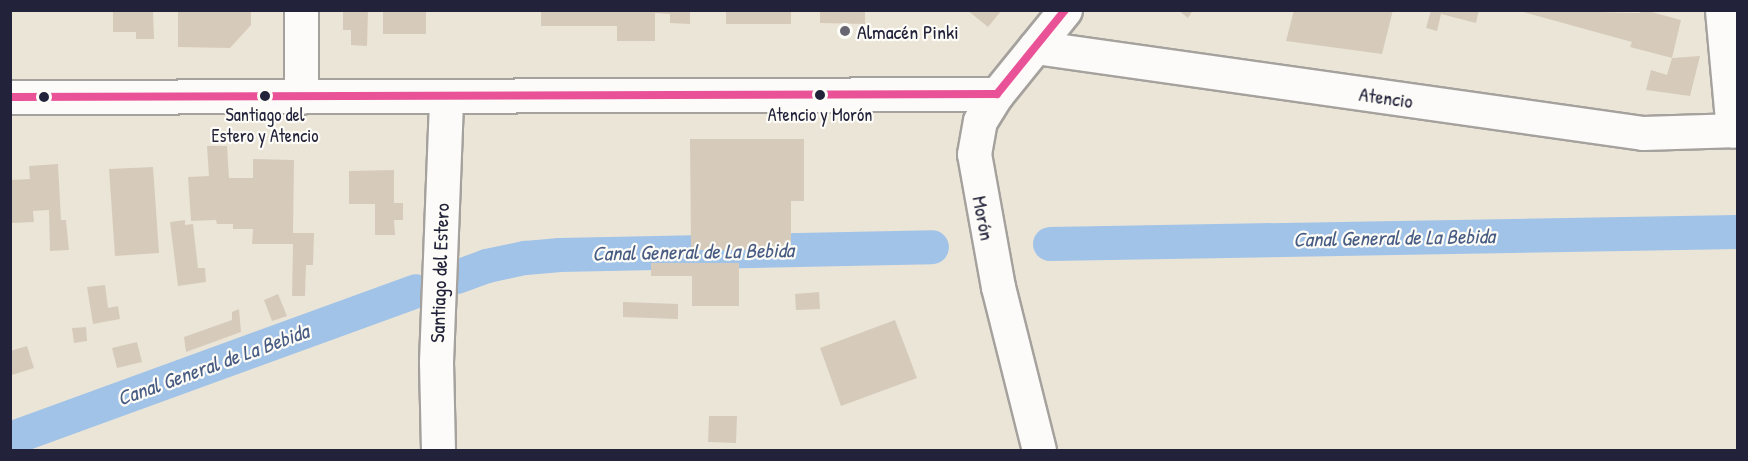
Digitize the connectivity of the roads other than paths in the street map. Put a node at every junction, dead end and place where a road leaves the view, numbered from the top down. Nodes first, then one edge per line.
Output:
1 (301, 10) edge
2 (1065, 10) edge
3 (1722, 10) edge
4 (1035, 47) junction
5 (997, 94) junction
6 (301, 96) junction
7 (446, 96) junction
8 (10, 97) edge
9 (1735, 130) edge
10 (438, 450) edge
11 (1039, 450) edge

1 - 6 street
2 - 4 street, Morón
3 - 9 street
4 - 5 street, Morón
4 - 9 street, Atencio
5 - 7 street
5 - 11 street, Morón
6 - 7 street
6 - 8 street
7 - 10 street, Santiago del Estero

